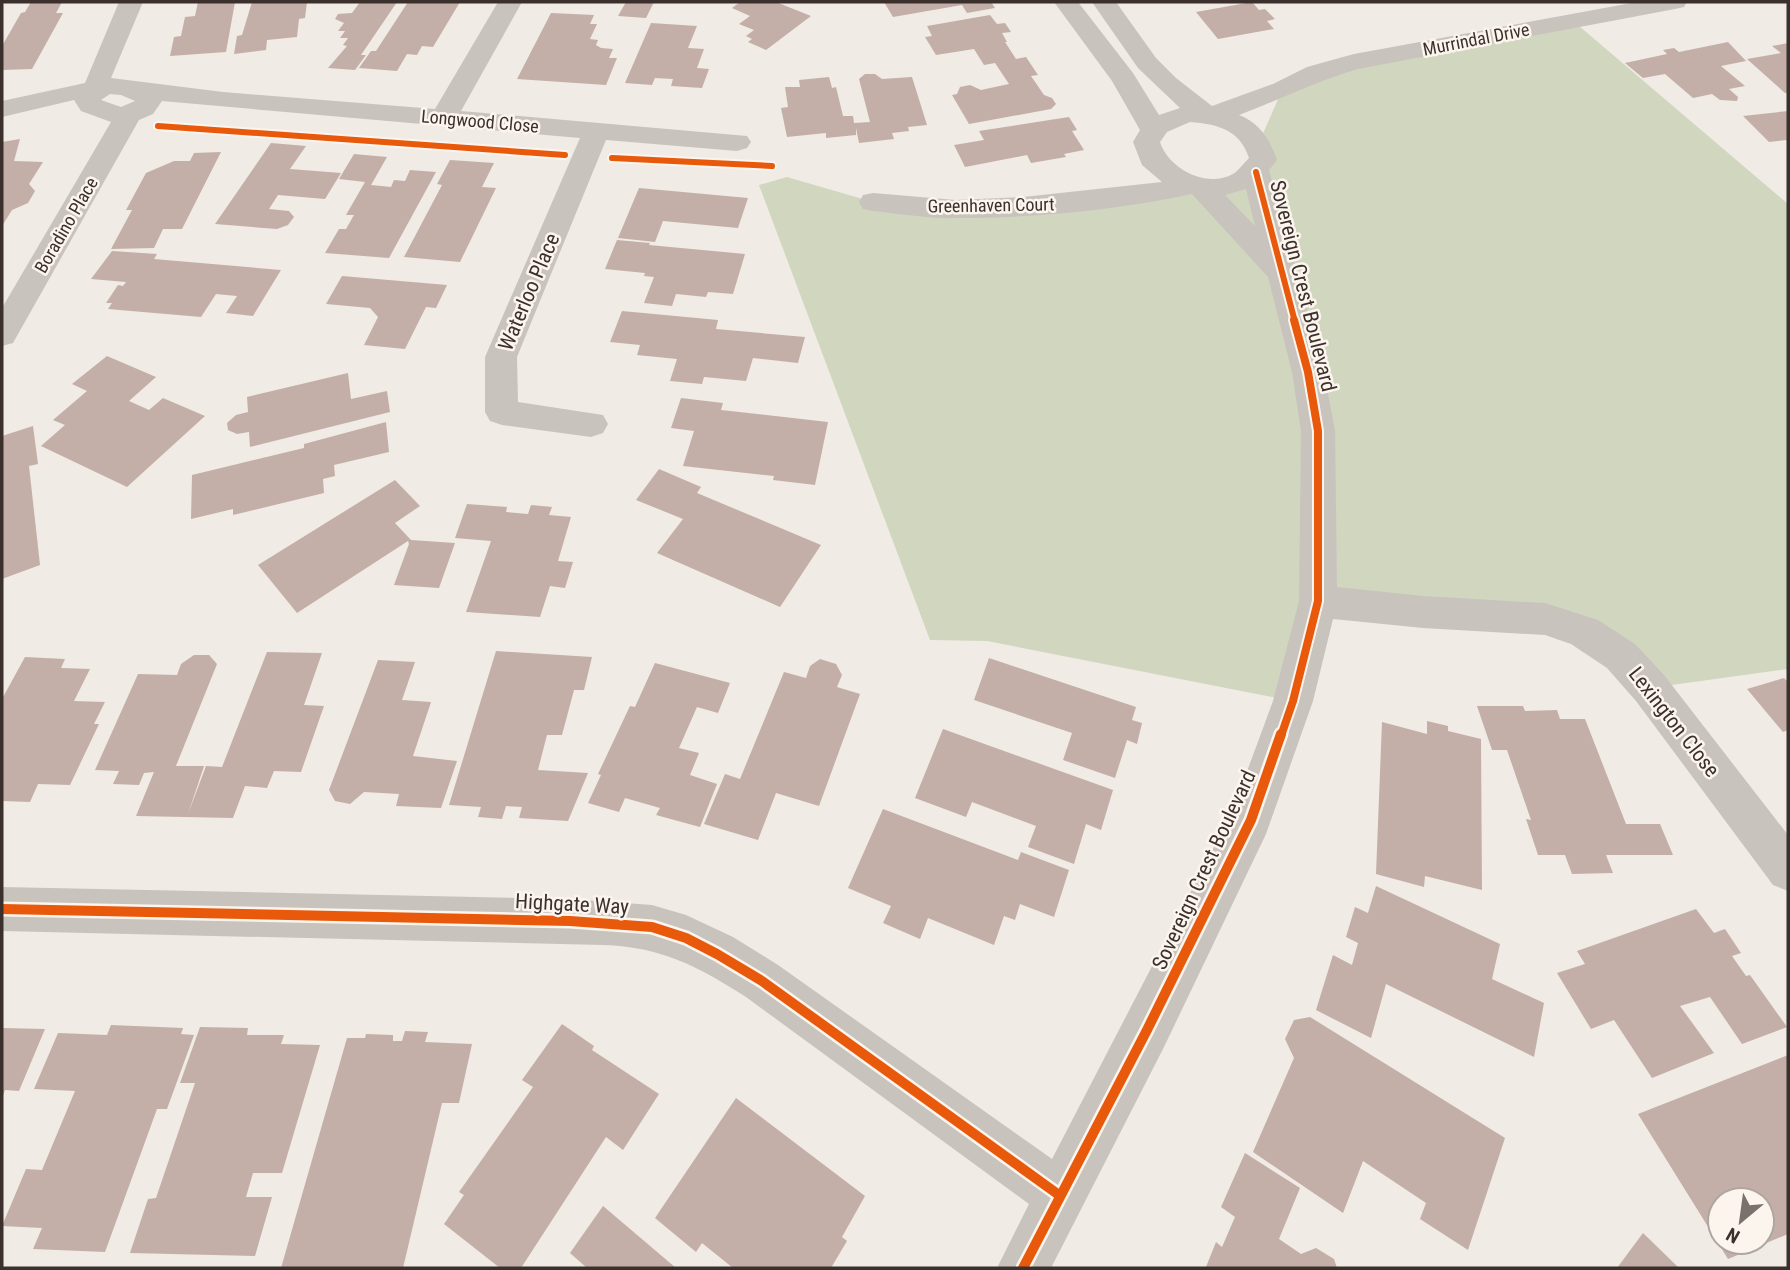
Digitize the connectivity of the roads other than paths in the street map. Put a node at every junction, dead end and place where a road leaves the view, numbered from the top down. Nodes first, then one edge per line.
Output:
1 (131, 2) edge
2 (510, 2) edge
3 (1066, 2) edge
4 (1104, 2) edge
5 (1675, 2) edge
6 (1623, 5) edge
7 (1282, 90) junction
8 (95, 94) junction
9 (135, 106) junction
10 (8, 109) edge
11 (1210, 115) junction
12 (444, 117) junction
13 (1152, 127) junction
14 (596, 132) junction
15 (737, 142) dead end
16 (1258, 157) junction
17 (1155, 163) junction
18 (877, 172) dead end
19 (1196, 186) junction
20 (1109, 197) junction
21 (1284, 275) junction
22 (2, 335) edge
23 (591, 424) dead end
24 (1318, 601) junction
25 (1788, 870) edge
26 (2, 909) edge
27 (1059, 1195) junction
28 (1023, 1268) edge

1 - 8 street
2 - 12 street
3 - 13 street
4 - 11 street
5 - 6 street, Murrindal Drive
6 - 7 street, Murrindal Drive
7 - 11 street, Murrindal Drive
7 - 16 street
8 - 9 street, Longwood Close
8 - 10 street
9 - 12 street, Longwood Close
9 - 22 street, Boradino Place
11 - 13 street
11 - 16 street
12 - 14 street, Longwood Close
13 - 17 street
14 - 15 street, Longwood Close
14 - 23 street, Waterloo Place
16 - 19 street
16 - 21 street, Sovereign Crest Boulevard
17 - 19 street
17 - 20 street, Greenhaven Court
18 - 20 street, Greenhaven Court
19 - 20 street, Greenhaven Court
19 - 21 street, Sovereign Crest Boulevard
21 - 24 street, Sovereign Crest Boulevard
24 - 25 street, Lexington Close
24 - 27 street, Sovereign Crest Boulevard
26 - 27 street, Highgate Way
27 - 28 street, Sovereign Crest Boulevard

